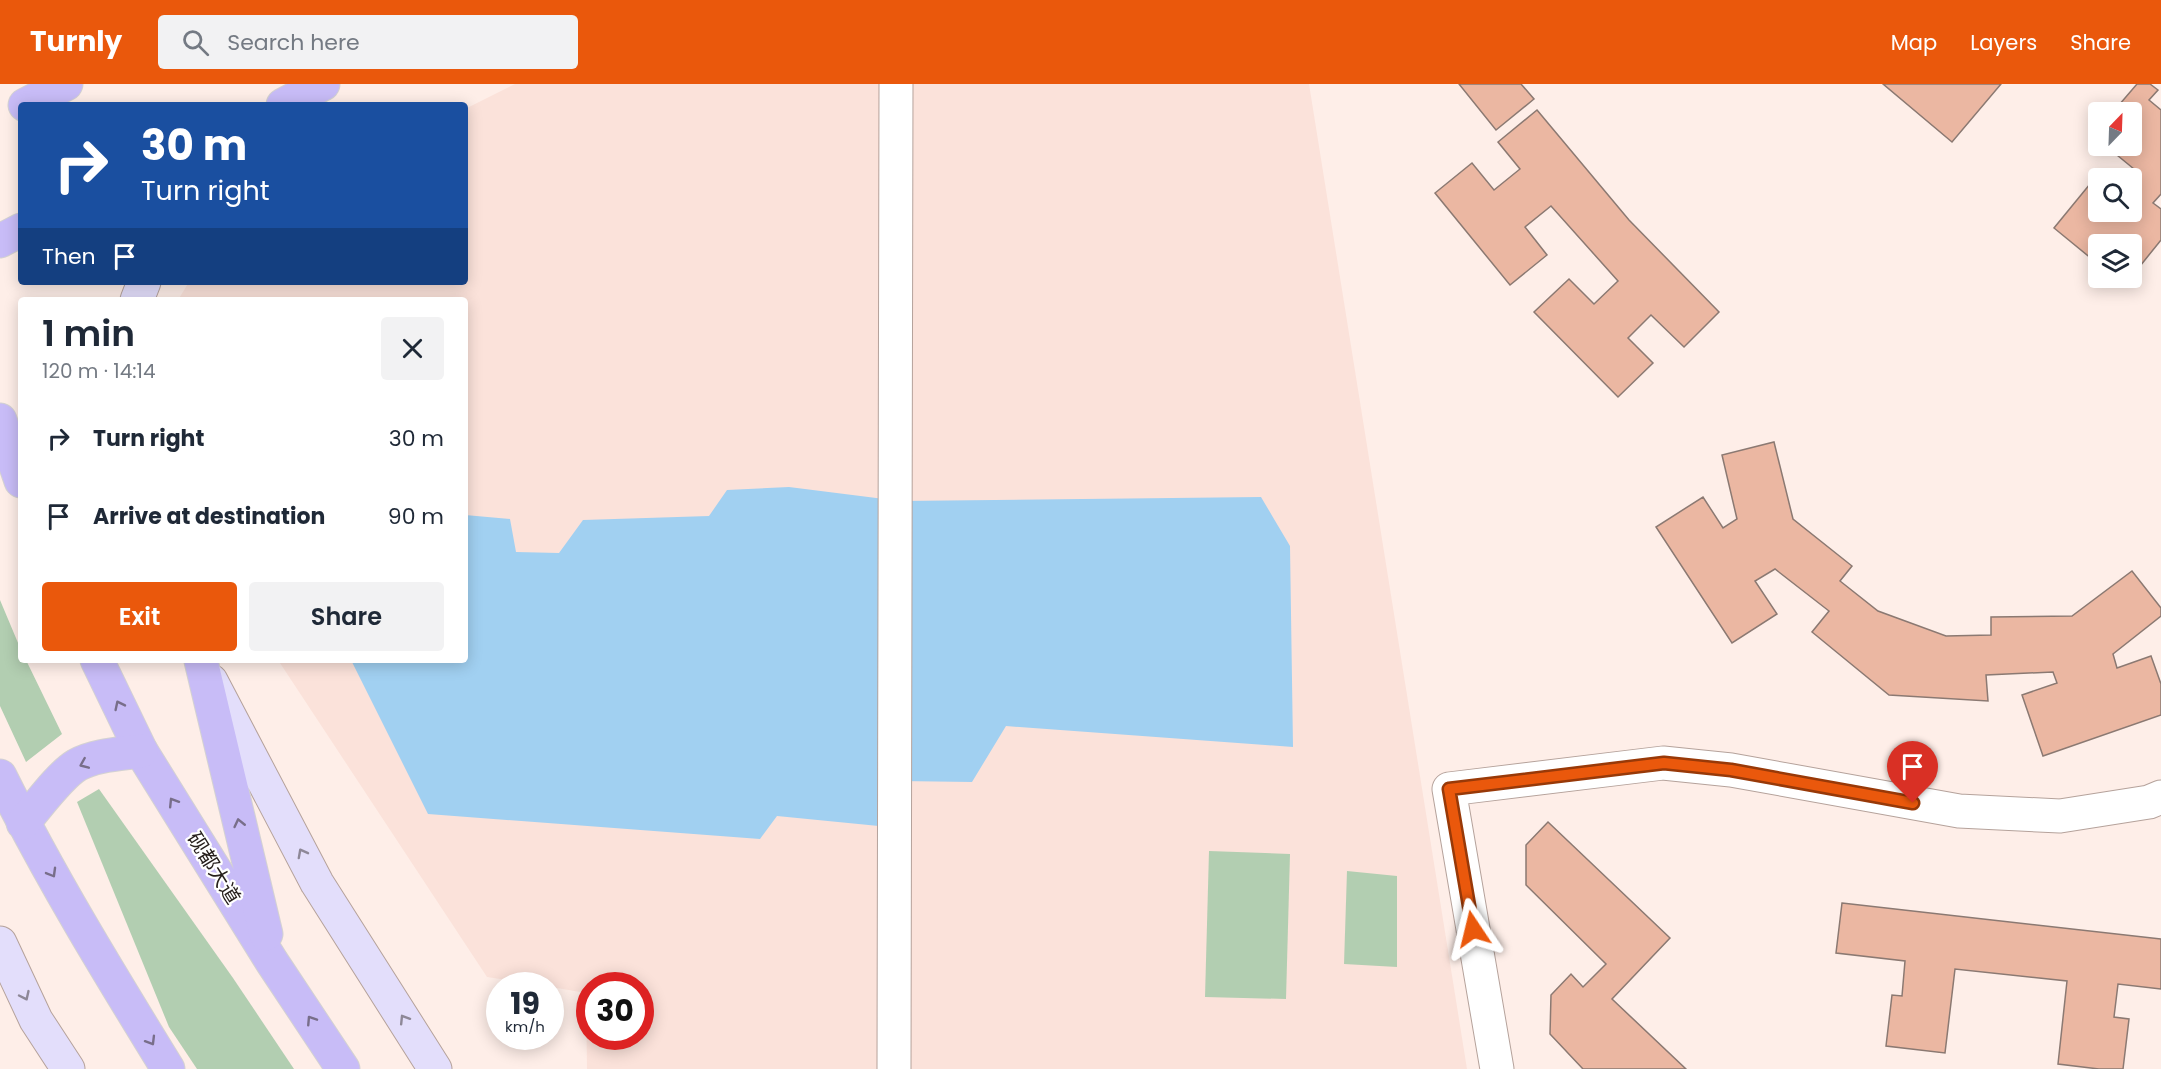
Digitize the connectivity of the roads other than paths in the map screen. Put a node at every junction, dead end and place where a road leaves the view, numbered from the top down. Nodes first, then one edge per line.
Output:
1 (66, 84) edge
2 (323, 84) edge
3 (896, 84) edge
4 (31, 102) edge
5 (289, 102) edge
6 (18, 109) edge
7 (0, 118) edge
8 (18, 232) edge
9 (0, 241) edge
10 (0, 420) edge
11 (18, 472) edge
12 (98, 663) edge
13 (202, 663) edge
14 (203, 663) edge
15 (141, 751) junction
16 (0, 776) edge
17 (2161, 797) edge
18 (23, 822) junction
19 (0, 944) edge
20 (272, 962) junction
21 (68, 1069) edge
22 (168, 1069) edge
23 (343, 1069) edge
24 (435, 1069) edge
25 (894, 1069) edge
26 (1497, 1069) edge

1 - 4 main road
2 - 5 main road
3 - 25 street
6 - 7 main road
8 - 9 main road
10 - 11 main road
15 -> 12 main road, 砚都大道
20 -> 13 main road
24 -> 14 street
15 -> 18 main road
20 -> 15 main road, 砚都大道
16 - 18 main road
17 - 26 street
18 -> 22 main road
19 -> 21 street
23 -> 20 main road, 砚都大道

